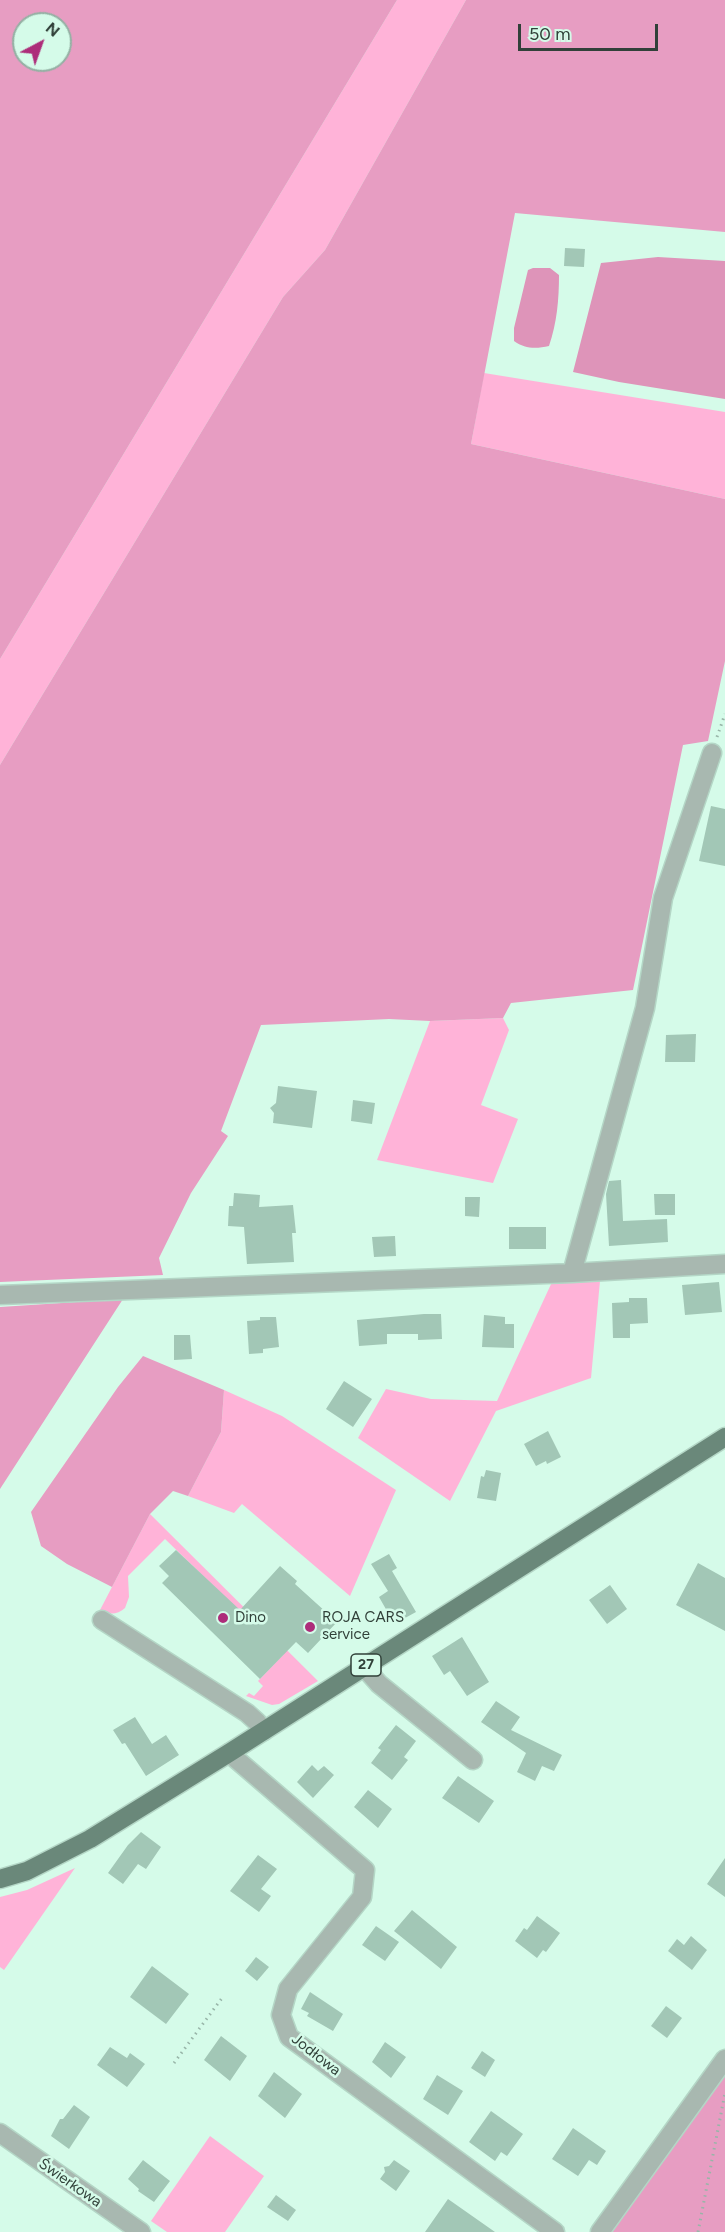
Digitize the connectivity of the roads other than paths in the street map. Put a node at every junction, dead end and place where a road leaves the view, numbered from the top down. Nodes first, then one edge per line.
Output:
1 (712, 753) road end
2 (725, 1264) edge
3 (572, 1273) junction
4 (0, 1295) edge
5 (725, 1437) edge
6 (102, 1620) dead end
7 (364, 1667) junction
8 (264, 1731) junction
9 (229, 1753) junction
10 (472, 1760) dead end
11 (0, 1879) edge
12 (725, 2059) edge
13 (0, 2133) edge
14 (141, 2232) edge
15 (555, 2232) edge
16 (600, 2232) edge

1 - 3 street
2 - 3 street
3 - 4 street
5 - 7 main road, 27
6 - 8 street
7 - 8 main road, 27
7 - 10 street
8 - 9 main road, 27
9 - 11 main road, 27
9 - 15 street, Jodłowa
12 - 16 street
13 - 14 street, Świerkowa

